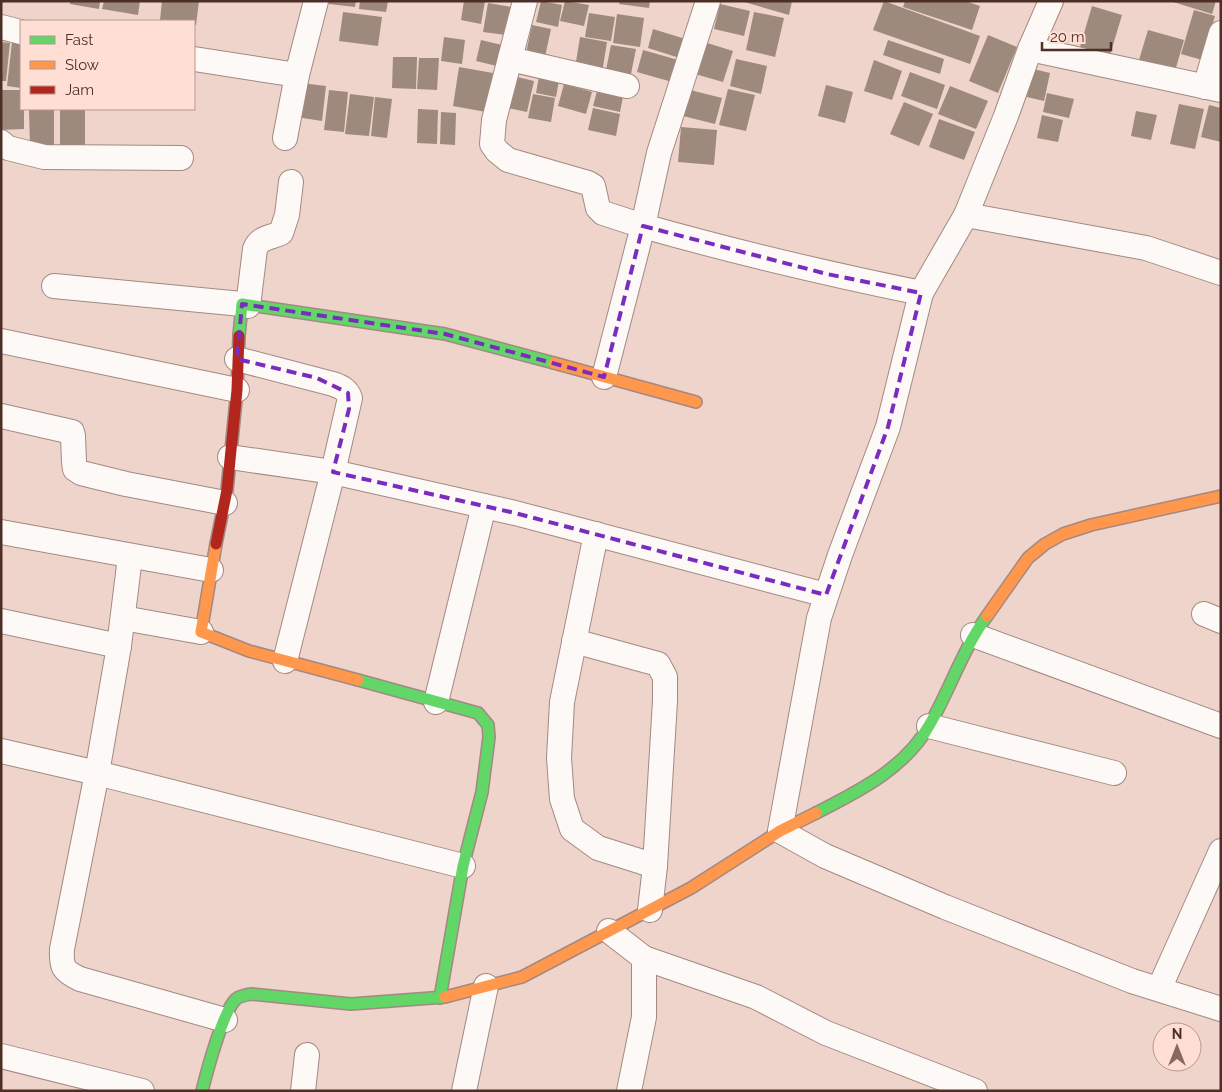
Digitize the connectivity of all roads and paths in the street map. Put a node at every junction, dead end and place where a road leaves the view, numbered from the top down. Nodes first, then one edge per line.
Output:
1 (316, 1) edge
2 (708, 1) edge
3 (1051, 1) edge
4 (521, 2) edge
5 (1, 27) edge
6 (20, 32) edge
7 (1221, 33) edge
8 (1030, 49) junction
9 (195, 59) edge
10 (510, 59) junction
11 (297, 75) junction
12 (627, 86) dead end
13 (1213, 89) edge
14 (286, 138) dead end
15 (1, 142) edge
16 (181, 158) dead end
17 (291, 182) dead end
18 (966, 215) junction
19 (643, 226) junction
20 (1221, 273) edge
21 (54, 286) dead end
22 (921, 293) junction
23 (245, 305) junction
24 (1, 341) edge
25 (237, 359) junction
26 (604, 377) junction
27 (237, 390) junction
28 (696, 402) dead end
29 (1, 416) edge
30 (230, 457) junction
31 (334, 472) junction
32 (1221, 496) edge
33 (225, 503) junction
34 (484, 506) junction
35 (1, 532) edge
36 (596, 534) junction
37 (130, 557) junction
38 (211, 570) junction
39 (826, 595) junction
40 (123, 618) junction
41 (1, 621) edge
42 (201, 632) junction
43 (973, 635) junction
44 (574, 641) junction
45 (119, 646) junction
46 (286, 661) junction
47 (436, 702) junction
48 (929, 726) junction
49 (1221, 726) edge
50 (1, 751) edge
51 (98, 773) junction
52 (1114, 774) dead end
53 (780, 831) junction
54 (463, 866) junction
55 (654, 866) junction
56 (1218, 866) edge
57 (650, 910) junction
58 (609, 931) junction
59 (644, 958) junction
60 (486, 986) junction
61 (1159, 989) junction
62 (440, 998) junction
63 (1221, 1009) edge
64 (225, 1020) junction
65 (307, 1055) dead end
66 (1, 1056) edge
67 (142, 1091) edge
68 (202, 1091) edge
69 (303, 1091) edge
70 (464, 1091) edge
71 (629, 1091) edge
72 (975, 1091) edge

1 - 11 street
2 - 19 street
3 - 8 street
4 - 10 street
5 - 6 street
7 - 13 street
8 - 13 street
8 - 18 street
9 - 11 street
10 - 12 street
10 - 19 street
11 - 14 street
15 - 16 street
17 - 23 street
18 - 20 street
18 - 22 street
19 - 22 street
19 - 26 street
21 - 23 street
22 - 39 street
23 - 25 street
23 - 26 street
24 - 27 street
25 - 27 street
25 - 31 street
26 - 28 street
27 - 30 street
29 - 33 street
30 - 31 street
30 - 33 street
31 - 34 street
31 - 46 street
32 - 43 street
33 - 38 street
34 - 36 street
34 - 47 street
35 - 37 street
36 - 39 street
36 - 44 street
37 - 38 street
37 - 40 street
38 - 42 street
39 - 53 street
40 - 42 street
40 - 45 street
41 - 45 street
42 - 46 street
43 - 48 street
43 - 49 street
44 - 55 street
44 - 55 street
45 - 51 street
46 - 47 street
47 - 54 street
48 - 52 street
48 - 53 street
50 - 51 street
51 - 54 street
51 - 64 street
53 - 57 street
53 - 61 street
54 - 62 street
55 - 57 street
56 - 61 street
57 - 58 street
58 - 59 street
58 - 60 street
59 - 71 street
59 - 72 street
60 - 62 street
60 - 70 street
61 - 63 street
62 - 64 street
64 - 68 street
65 - 69 street
66 - 67 street

